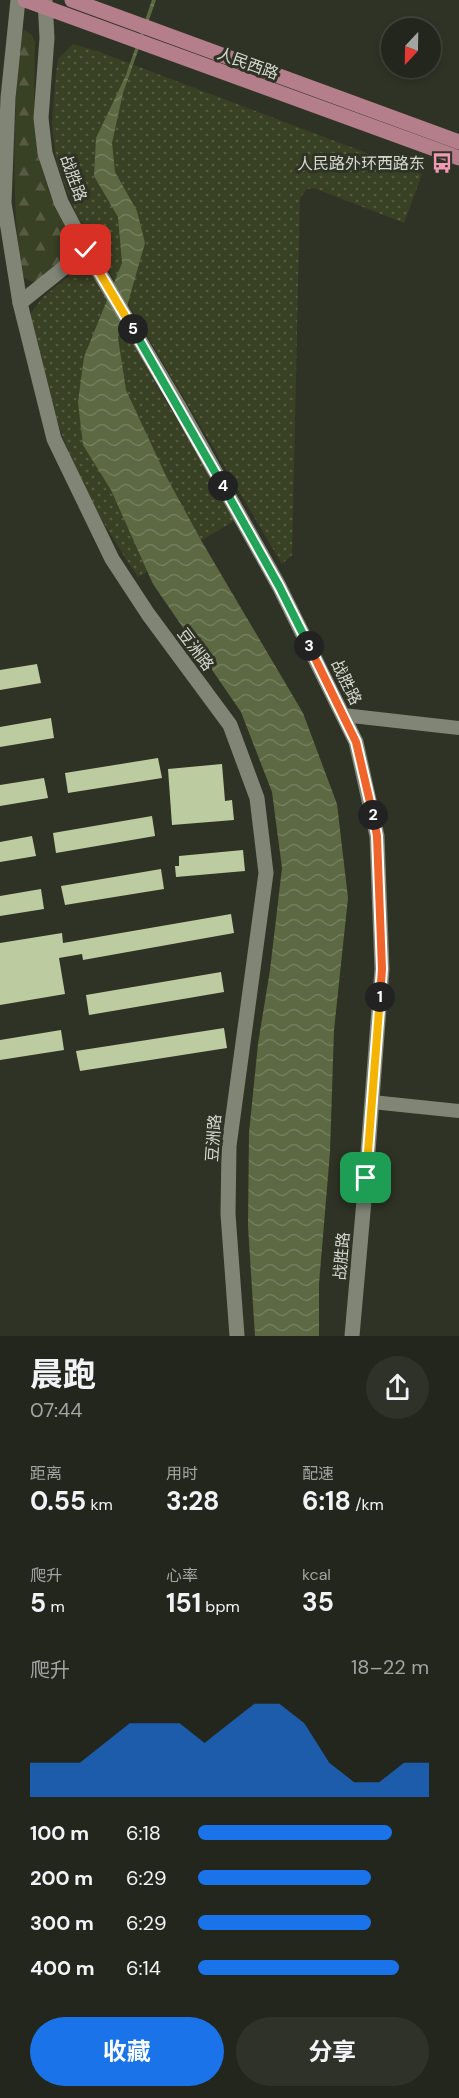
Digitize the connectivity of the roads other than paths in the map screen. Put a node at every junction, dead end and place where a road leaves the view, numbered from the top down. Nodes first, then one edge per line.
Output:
1 (18, 0) edge
2 (25, 0) edge
3 (72, 0) edge
4 (46, 4) edge
5 (459, 142) edge
6 (459, 159) edge
7 (86, 250) junction
8 (20, 303) junction
9 (343, 715) junction
10 (459, 728) edge
11 (372, 1102) junction
12 (459, 1111) edge
13 (237, 1336) edge
14 (352, 1336) edge

1 - 8 street, 豆洲路
2 - 4 main road, 人民西路
3 - 5 main road, 人民西路
4 - 6 main road, 人民西路
4 - 7 street, 战胜路
7 - 8 street
7 - 9 street, 战胜路
8 - 13 street, 豆洲路
9 - 10 street
9 - 11 street, 战胜路
11 - 12 street
11 - 14 street, 战胜路

